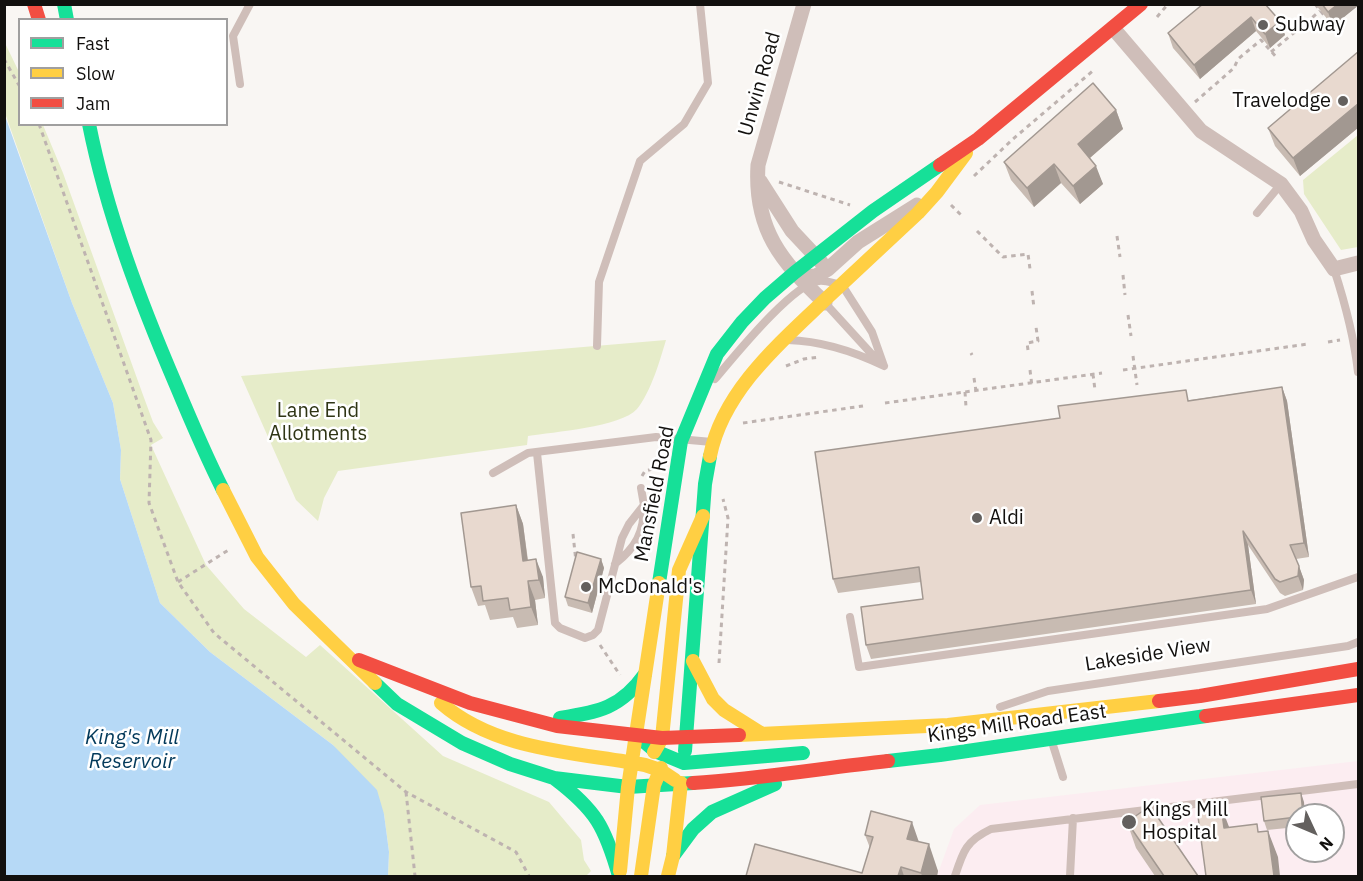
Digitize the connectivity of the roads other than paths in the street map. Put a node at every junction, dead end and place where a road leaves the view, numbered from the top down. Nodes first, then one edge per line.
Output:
1 (250, 4) edge
2 (700, 4) edge
3 (804, 4) edge
4 (1141, 4) edge
5 (1113, 28) junction
6 (240, 84) dead end
7 (83, 126) edge
8 (89, 126) edge
9 (978, 139) junction
10 (95, 154) junction
11 (758, 176) junction
12 (1281, 184) junction
13 (942, 197) junction
14 (1257, 213) dead end
15 (815, 256) junction
16 (1359, 263) edge
17 (1334, 268) junction
18 (828, 270) junction
19 (794, 273) junction
20 (807, 285) junction
21 (842, 285) junction
22 (825, 303) junction
23 (783, 340) junction
24 (597, 346) dead end
25 (884, 366) junction
26 (1359, 372) edge
27 (698, 398) junction
28 (681, 441) junction
29 (713, 442) junction
30 (537, 453) junction
31 (494, 473) dead end
32 (642, 488) dead end
33 (644, 505) junction
34 (703, 516) junction
35 (615, 564) junction
36 (1359, 577) edge
37 (849, 618) dead end
38 (1359, 642) edge
39 (351, 658) junction
40 (693, 661) junction
41 (1359, 669) edge
42 (645, 674) junction
43 (415, 681) junction
44 (1359, 696) edge
45 (538, 722) junction
46 (948, 724) junction
47 (762, 734) junction
48 (636, 735) junction
49 (687, 738) junction
50 (1050, 738) junction
51 (658, 744) junction
52 (899, 747) dead end
53 (822, 751) dead end
54 (940, 755) junction
55 (668, 758) junction
56 (638, 763) junction
57 (684, 763) junction
58 (660, 770) junction
59 (804, 770) junction
60 (1063, 777) dead end
61 (554, 778) junction
62 (681, 783) junction
63 (1359, 784) edge
64 (654, 785) junction
65 (628, 787) junction
66 (1073, 818) junction
67 (673, 856) junction
68 (619, 876) edge
69 (641, 876) edge
70 (668, 876) edge
71 (955, 876) edge
72 (1070, 876) edge

1 - 6 lane
2 - 24 lane
3 - 11 street, Unwin Road
4 - 5 main road, Mansfield Road
5 - 9 main road, Mansfield Road
5 - 12 street
7 - 10 main road
8 - 10 main road
9 - 13 main road, Mansfield Road
9 - 15 main road, Mansfield Road
10 - 39 main road
11 - 15 street
11 - 19 street, Unwin Road
12 - 14 lane
12 - 17 street
13 - 18 street
13 - 21 main road, Mansfield Road
15 - 18 street
15 - 19 main road, Mansfield Road
16 - 17 street
17 - 26 lane
18 - 19 street
18 - 21 street
19 - 20 street, Unwin Road
19 - 27 main road, Mansfield Road
20 - 21 lane
20 - 22 street, Unwin Road
20 - 27 lane
21 - 22 main road, Mansfield Road
21 - 25 lane
22 - 23 main road, Mansfield Road
22 - 25 lane
23 - 25 lane
23 - 29 main road, Mansfield Road
27 - 28 main road, Mansfield Road
28 - 29 lane
28 - 30 lane
28 - 42 main road, Mansfield Road
29 - 34 main road, Mansfield Road
30 - 31 lane
30 - 35 lane
32 - 33 lane
33 - 35 lane
33 - 35 lane
34 - 40 main road, Mansfield Road
34 - 51 main road
36 - 37 lane
38 - 46 lane, Lakeside View
39 - 43 main road, Kings Mill Road East
39 - 61 main road
40 - 47 main road
40 - 49 main road, Mansfield Road
41 - 46 main road, Kings Mill Road East
42 - 45 main road
42 - 48 main road, Mansfield Road
43 - 45 main road, Kings Mill Road East
43 - 56 main road
44 - 50 main road, Kings Mill Road East
45 - 48 main road, Kings Mill Road East
46 - 47 main road, Kings Mill Road East
47 - 49 main road, Kings Mill Road East
48 - 51 main road, Kings Mill Road East
48 - 56 main road, Mansfield Road
49 - 51 main road, Kings Mill Road East
49 - 55 main road
49 - 57 main road, Mansfield Road
50 - 54 main road, Kings Mill Road East
50 - 60 lane
51 - 55 main road
51 - 56 main road
52 - 54 main road
53 - 57 main road
54 - 59 main road, Kings Mill Road East
55 - 57 main road
55 - 58 main road
56 - 58 main road
56 - 65 main road
57 - 62 main road, Mansfield Road
58 - 62 main road
58 - 64 main road
59 - 62 main road, Kings Mill Road East
59 - 67 main road
61 - 65 main road, Kings Mill Road East
61 - 68 main road
62 - 64 main road, Kings Mill Road East
62 - 67 main road, Mansfield Road
63 - 66 lane
64 - 65 main road, Kings Mill Road East
64 - 69 main road
65 - 68 main road
66 - 71 lane
66 - 72 lane
67 - 70 main road, Mansfield Road

